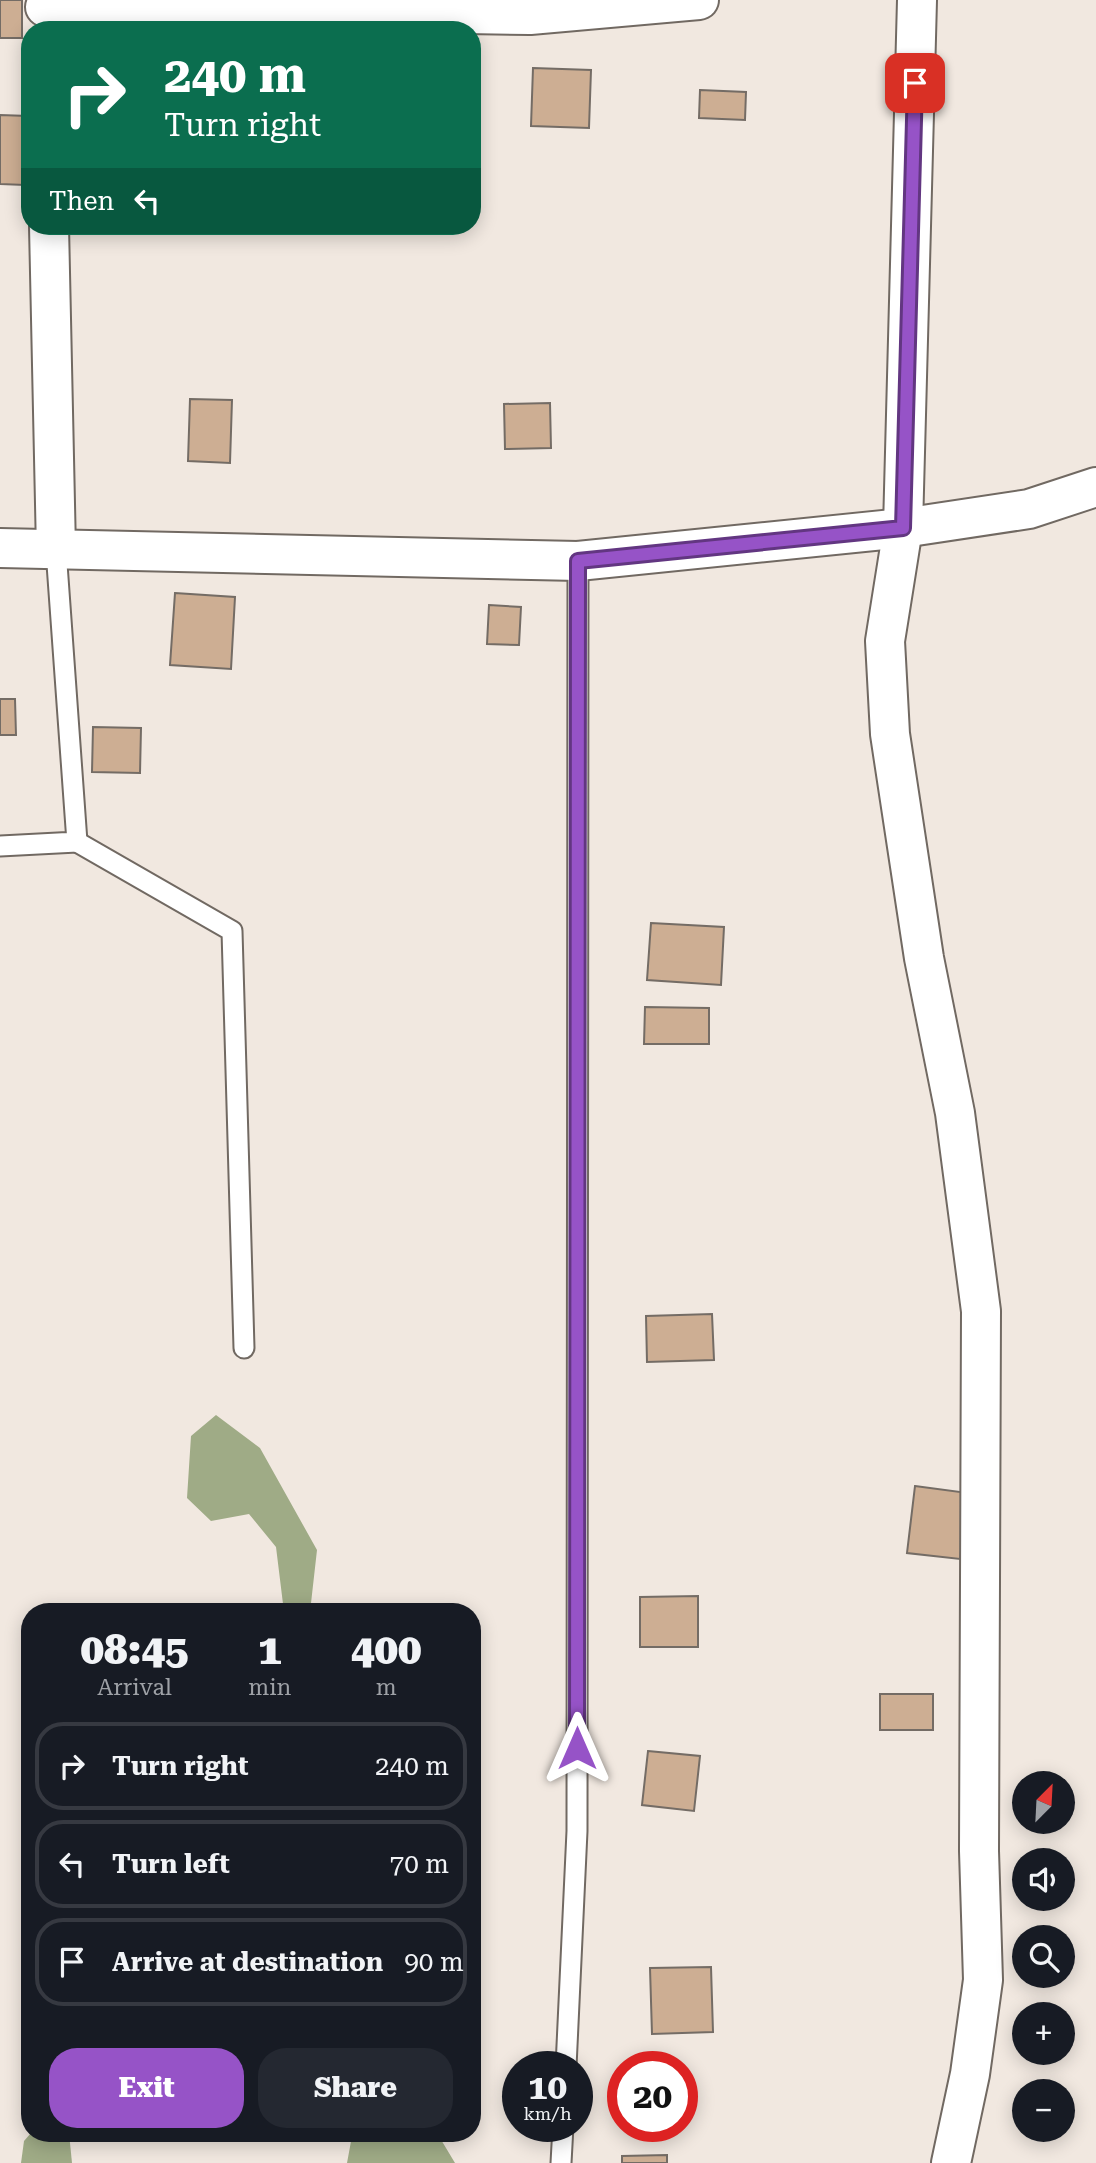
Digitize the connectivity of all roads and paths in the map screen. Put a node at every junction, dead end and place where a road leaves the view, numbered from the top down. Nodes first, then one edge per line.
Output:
1 (699, 0) edge
2 (917, 0) edge
3 (45, 12) edge
4 (49, 235) edge
5 (1096, 487) edge
6 (903, 528) junction
7 (0, 548) edge
8 (56, 550) junction
9 (578, 561) junction
10 (78, 842) junction
11 (0, 846) edge
12 (244, 1348) dead end
13 (567, 2051) edge
14 (562, 2142) edge
15 (561, 2163) edge
16 (951, 2163) edge

1 - 3 street
2 - 6 street
4 - 8 street
5 - 6 street
6 - 9 street
6 - 16 street
7 - 8 street
8 - 9 street
8 - 10 lane
9 - 13 lane
10 - 11 lane
10 - 12 lane
14 - 15 lane

